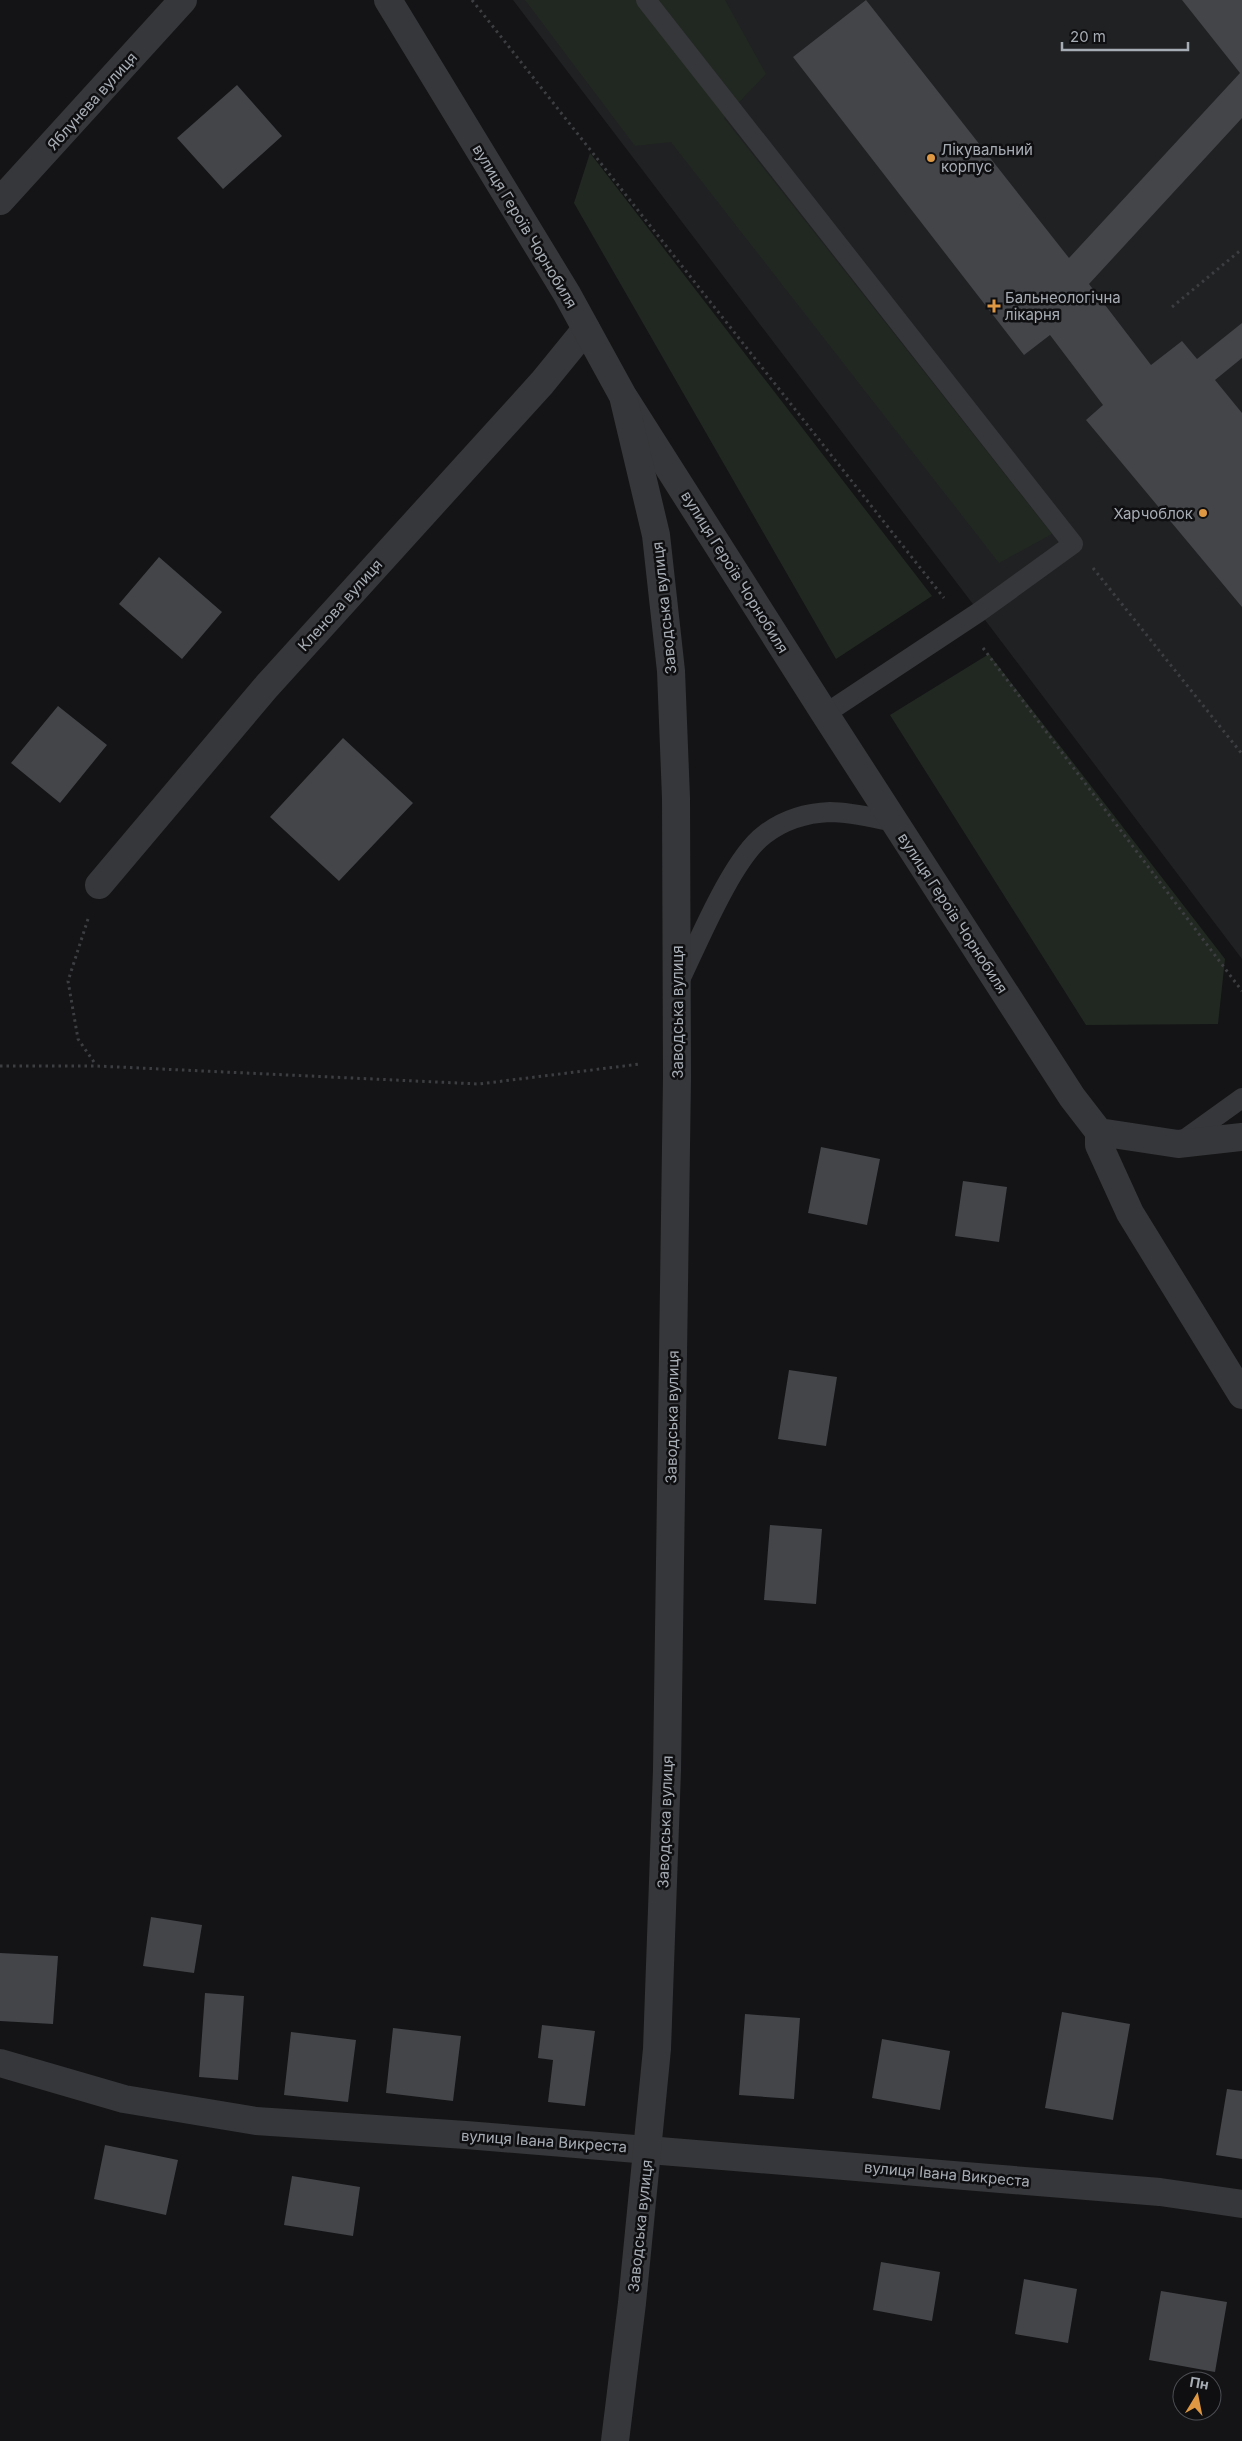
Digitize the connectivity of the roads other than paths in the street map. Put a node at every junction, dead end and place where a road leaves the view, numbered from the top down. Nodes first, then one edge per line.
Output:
1 (184, 0) edge
2 (388, 0) edge
3 (646, 0) edge
4 (0, 201) edge
5 (586, 330) junction
6 (623, 396) junction
7 (825, 714) junction
8 (894, 822) junction
9 (99, 885) road end
10 (677, 986) junction
11 (1242, 1098) edge
12 (1099, 1132) junction
13 (1242, 1137) edge
14 (1178, 1144) junction
15 (1242, 1394) edge
16 (0, 2063) edge
17 (648, 2149) junction
18 (1242, 2204) edge
19 (616, 2441) edge

1 - 4 street, Яблунева вулиця
2 - 5 street, вулиця Героїв Чорнобиля
3 - 7 lane
5 - 6 street, вулиця Героїв Чорнобиля
5 - 9 street, Кленова вулиця
6 - 7 street, вулиця Героїв Чорнобиля
6 - 10 street, Заводська вулиця
7 - 8 street, вулиця Героїв Чорнобиля
8 - 10 lane
8 - 12 street, вулиця Героїв Чорнобиля
10 - 17 street, Заводська вулиця
11 - 14 lane
12 - 14 street
12 - 15 street
13 - 14 street
16 - 17 street, вулиця Івана Викреста
17 - 18 street, вулиця Івана Викреста
17 - 19 street, Заводська вулиця

